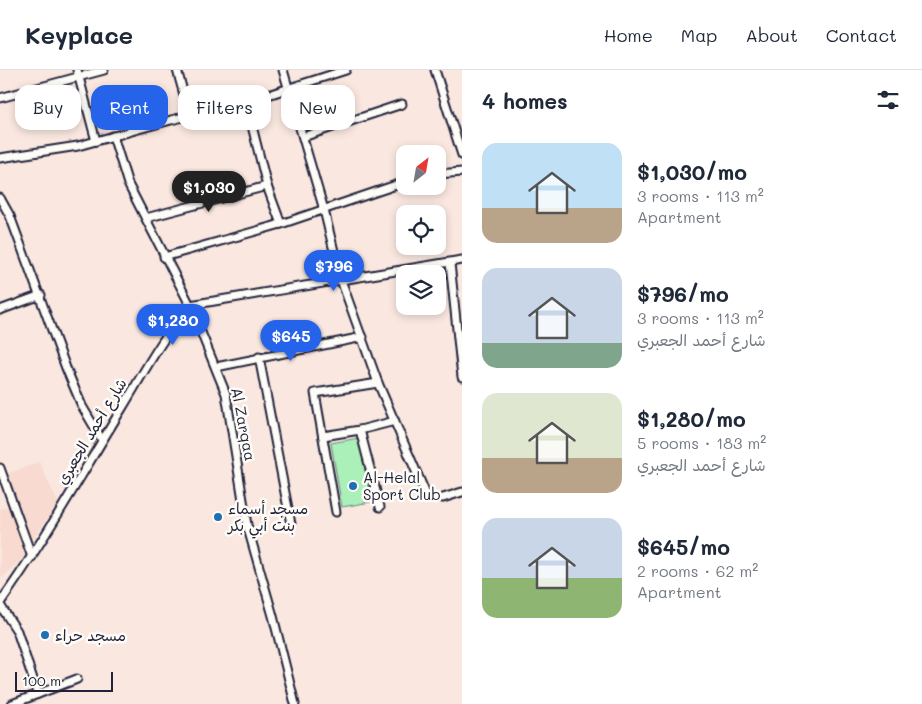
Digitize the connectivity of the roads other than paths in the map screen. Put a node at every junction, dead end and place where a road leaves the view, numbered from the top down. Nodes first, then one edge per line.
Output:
1 (104, 70) edge
2 (178, 70) edge
3 (283, 70) edge
4 (344, 70) edge
5 (435, 70) edge
6 (78, 73) edge
7 (182, 85) edge
8 (288, 85) edge
9 (298, 85) edge
10 (0, 98) edge
11 (402, 104) dead end
12 (178, 119) edge
13 (253, 130) edge
14 (301, 130) edge
15 (113, 136) junction
16 (303, 136) junction
17 (96, 141) junction
18 (462, 155) edge
19 (0, 158) edge
20 (462, 172) edge
21 (446, 173) edge
22 (396, 185) edge
23 (267, 186) junction
24 (0, 198) edge
25 (324, 210) junction
26 (146, 218) junction
27 (281, 224) junction
28 (164, 256) junction
29 (462, 260) edge
30 (450, 263) junction
31 (341, 280) junction
32 (41, 295) junction
33 (190, 305) junction
34 (0, 310) edge
35 (363, 337) junction
36 (259, 357) junction
37 (216, 367) junction
38 (461, 367) edge
39 (462, 377) edge
40 (378, 383) junction
41 (394, 421) junction
42 (360, 430) junction
43 (323, 436) junction
44 (102, 440) junction
45 (0, 468) edge
46 (462, 492) edge
47 (443, 498) dead end
48 (428, 499) dead end
49 (380, 507) dead end
50 (336, 512) dead end
51 (291, 524) dead end
52 (32, 557) junction
53 (0, 604) edge
54 (77, 679) dead end
55 (38, 694) junction
56 (12, 704) edge
57 (295, 704) edge

1 - 6 street
2 - 7 street
3 - 8 street
4 - 9 street
5 - 18 street
6 - 10 street
6 - 17 street
11 - 16 street
12 - 15 street
13 - 23 street
14 - 16 street
15 - 17 street
15 - 26 street, Al Zarqaa
16 - 25 street
17 - 19 street
20 - 21 street
22 - 25 street
23 - 26 street
23 - 27 street
24 - 32 street
25 - 27 street
25 - 31 street
26 - 28 street, Al Zarqaa
27 - 28 street
28 - 33 street, Al Zarqaa
29 - 30 street
30 - 31 street
30 - 38 street
31 - 33 street
31 - 35 street
32 - 34 street
32 - 44 street
33 - 37 street, Al Zarqaa
33 - 44 street, شارع أحمد الجعبري
35 - 36 street
35 - 40 street
36 - 37 street
36 - 51 street
37 - 57 street, Al Zarqaa
38 - 39 street
40 - 41 street
40 - 43 street
41 - 42 street
41 - 48 street
42 - 43 street
42 - 49 street
43 - 50 street
44 - 52 street, شارع أحمد الجعبري
45 - 52 street
46 - 47 street
52 - 53 street, شارع أحمد الجعبري
53 - 55 street
54 - 55 street
55 - 56 street

